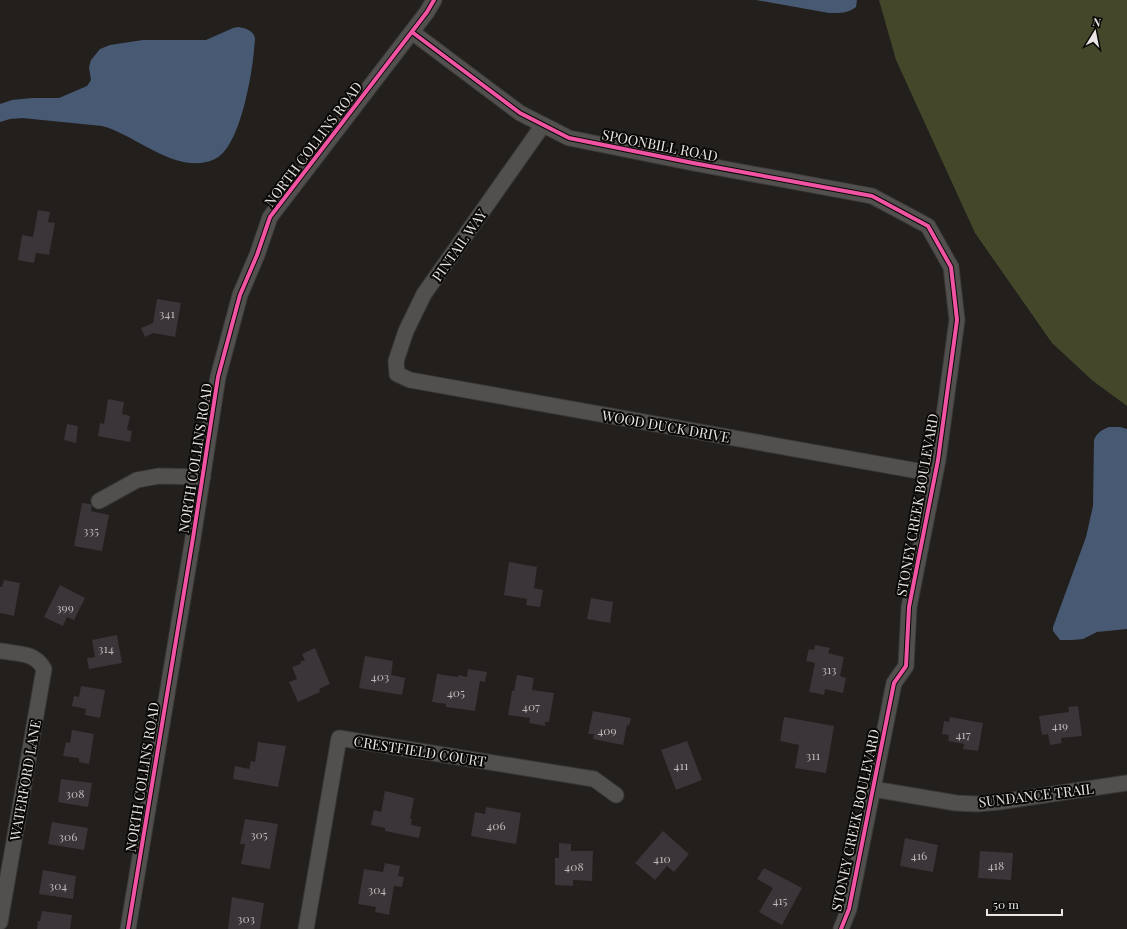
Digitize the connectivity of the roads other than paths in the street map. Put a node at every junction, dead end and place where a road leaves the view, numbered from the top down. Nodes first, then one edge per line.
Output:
1 (434, 0) edge
2 (412, 32) junction
3 (543, 125) junction
4 (928, 226) joint
5 (397, 374) joint
6 (935, 474) junction
7 (203, 477) junction
8 (99, 501) dead end
9 (0, 651) edge
10 (1127, 783) edge
11 (873, 789) junction
12 (616, 795) dead end
13 (0, 922) edge
14 (128, 929) edge
15 (306, 929) edge
16 (841, 929) edge

1 - 2 street, NORTH COLLINS ROAD
2 - 3 street, SPOONBILL ROAD
2 - 7 street, NORTH COLLINS ROAD
3 - 4 street, SPOONBILL ROAD
3 - 5 street, PINTAIL WAY
4 - 6 street, STONEY CREEK BOULEVARD
5 - 6 street, WOOD DUCK DRIVE
6 - 11 street, STONEY CREEK BOULEVARD
7 - 8 street
7 - 14 street, NORTH COLLINS ROAD
9 - 13 street, WATERFORD LANE
10 - 11 street, SUNDANCE TRAIL
11 - 16 street, STONEY CREEK BOULEVARD
12 - 15 street, CRESTFIELD COURT

